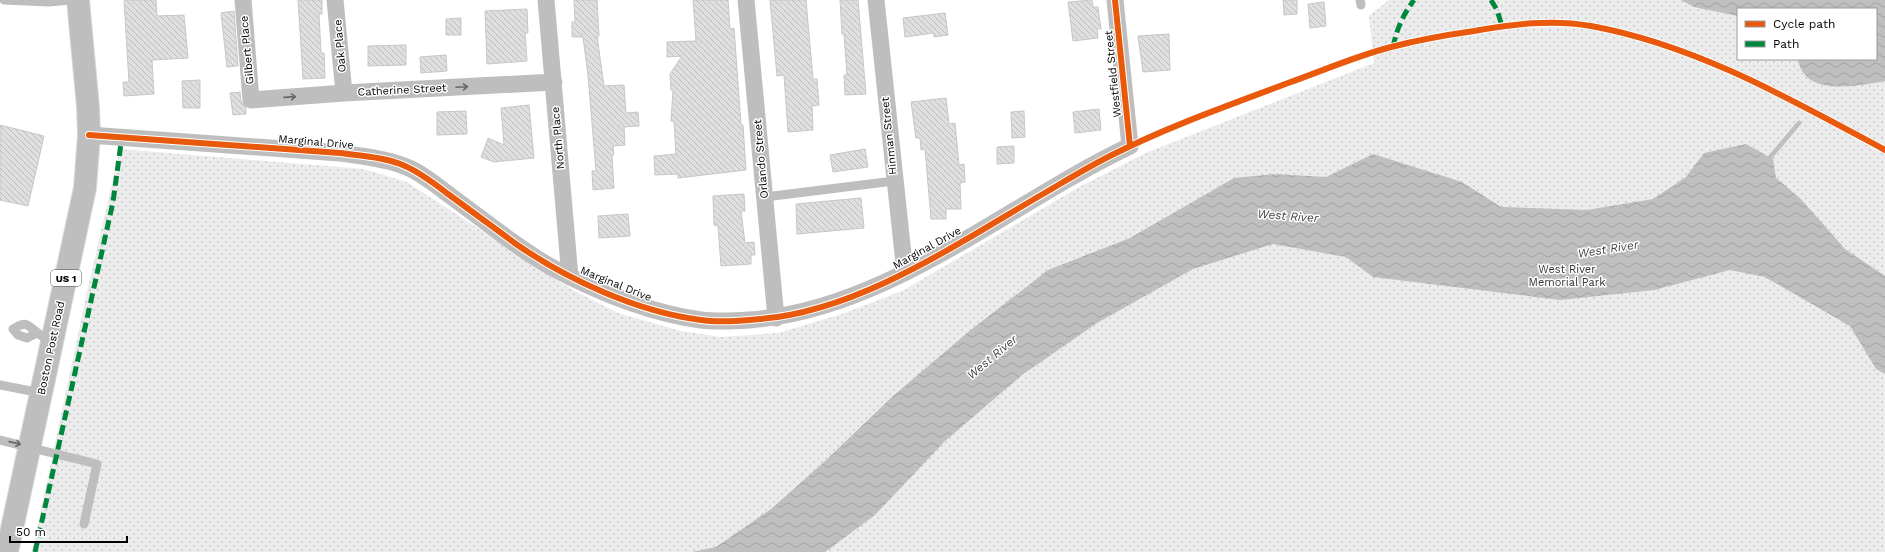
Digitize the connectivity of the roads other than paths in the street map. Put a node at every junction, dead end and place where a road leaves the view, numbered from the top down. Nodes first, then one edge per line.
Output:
1 (4, 0) edge
2 (71, 0) edge
3 (78, 0) edge
4 (243, 0) edge
5 (335, 0) edge
6 (546, 0) edge
7 (746, 0) edge
8 (876, 0) edge
9 (1115, 0) edge
10 (554, 82) junction
11 (344, 93) junction
12 (251, 100) joint
13 (89, 135) junction
14 (1130, 146) joint
15 (894, 180) junction
16 (765, 197) junction
17 (905, 273) junction
18 (570, 277) junction
19 (776, 318) junction
20 (0, 385) edge
21 (41, 393) junction
22 (0, 440) edge
23 (30, 446) junction
24 (84, 524) dead end
25 (7, 552) edge

1 - 2 lane
3 - 13 main road, Boston Post Road / US 1
4 - 12 street, Gilbert Place
5 - 11 street, Oak Place
6 - 10 street, North Place
7 - 16 street, Orlando Street
8 - 15 street, Hinman Street
9 - 14 street, Westfield Street
11 -> 10 street, Catherine Street
10 - 18 street, North Place
12 -> 11 street, Catherine Street
13 - 18 street, Marginal Drive
13 - 21 main road, Boston Post Road / US 1
14 - 17 street, Marginal Drive
15 - 16 lane
15 - 17 street, Hinman Street
16 - 19 street, Orlando Street
17 - 19 street, Marginal Drive
18 - 19 street, Marginal Drive
20 - 21 lane
21 - 23 main road, Boston Post Road / US 1
22 -> 23 lane
23 - 24 lane
23 - 25 main road, Boston Post Road / US 1

